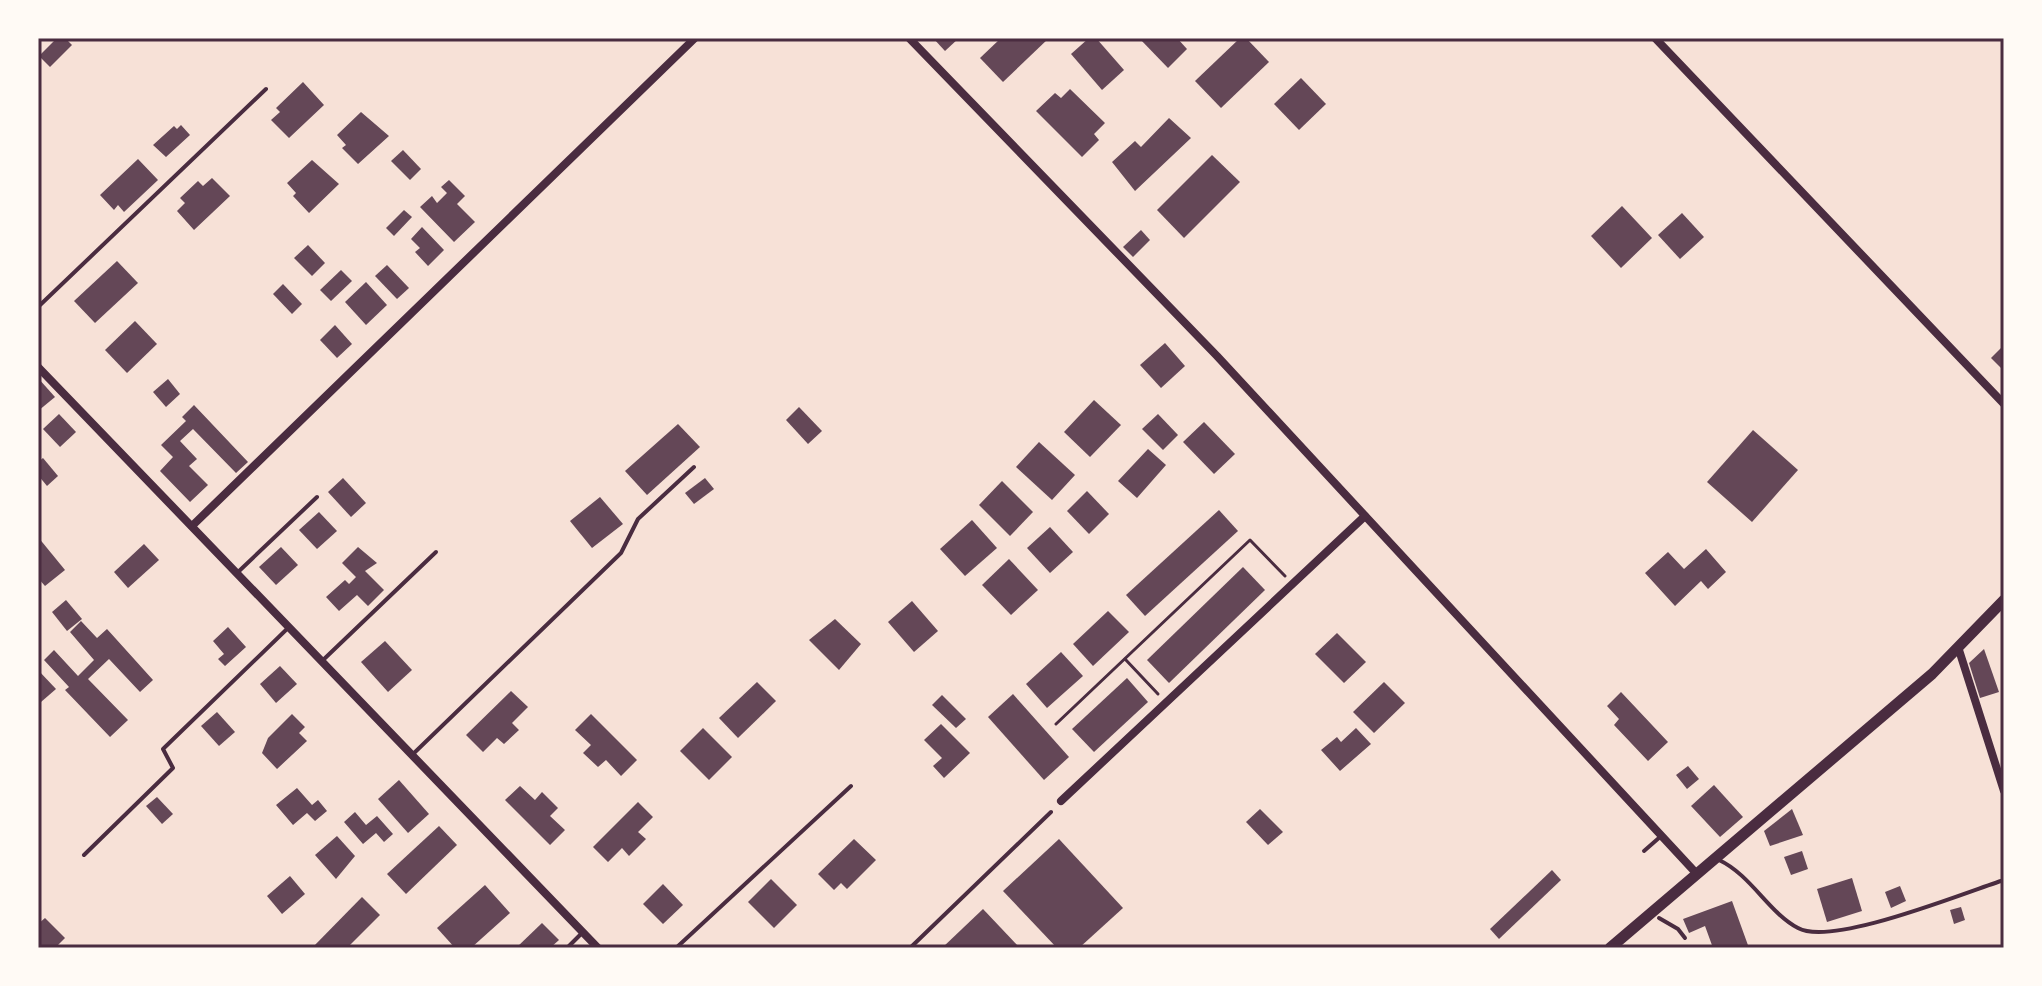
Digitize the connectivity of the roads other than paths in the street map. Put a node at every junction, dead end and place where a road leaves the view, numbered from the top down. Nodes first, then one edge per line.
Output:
1 (695, 38) edge
2 (909, 38) edge
3 (1655, 38) edge
4 (266, 89) dead end
5 (38, 307) edge
6 (38, 367) edge
7 (2004, 404) edge
8 (694, 467) dead end
9 (317, 497) dead end
10 (1365, 516) junction
11 (192, 526) junction
12 (436, 552) dead end
13 (237, 573) junction
14 (2004, 600) edge
15 (289, 627) junction
16 (1959, 650) junction
17 (322, 661) junction
18 (412, 755) junction
19 (851, 786) dead end
20 (2004, 791) edge
21 (1061, 801) dead end
22 (1051, 812) dead end
23 (1662, 835) junction
24 (1644, 851) dead end
25 (84, 855) dead end
26 (1713, 858) junction
27 (1696, 873) junction
28 (2004, 880) edge
29 (1659, 918) dead end
30 (583, 933) junction
31 (1685, 938) dead end
32 (567, 948) edge
33 (598, 948) edge
34 (676, 948) edge
35 (910, 948) edge
36 (1610, 948) edge

1 - 11 street
2 - 10 street
3 - 7 street
4 - 5 lane
6 - 11 street
8 - 18 lane
9 - 13 lane
10 - 21 street
10 - 23 street
11 - 13 street
12 - 17 lane
13 - 15 street
14 - 16 main road
15 - 17 street
15 - 25 lane
16 - 20 street
16 - 26 main road
17 - 18 street
18 - 30 street
19 - 34 lane
22 - 35 lane
23 - 24 lane
23 - 27 street
26 - 27 main road
26 - 28 lane
27 - 36 main road
29 - 31 lane
30 - 32 lane
30 - 33 street

